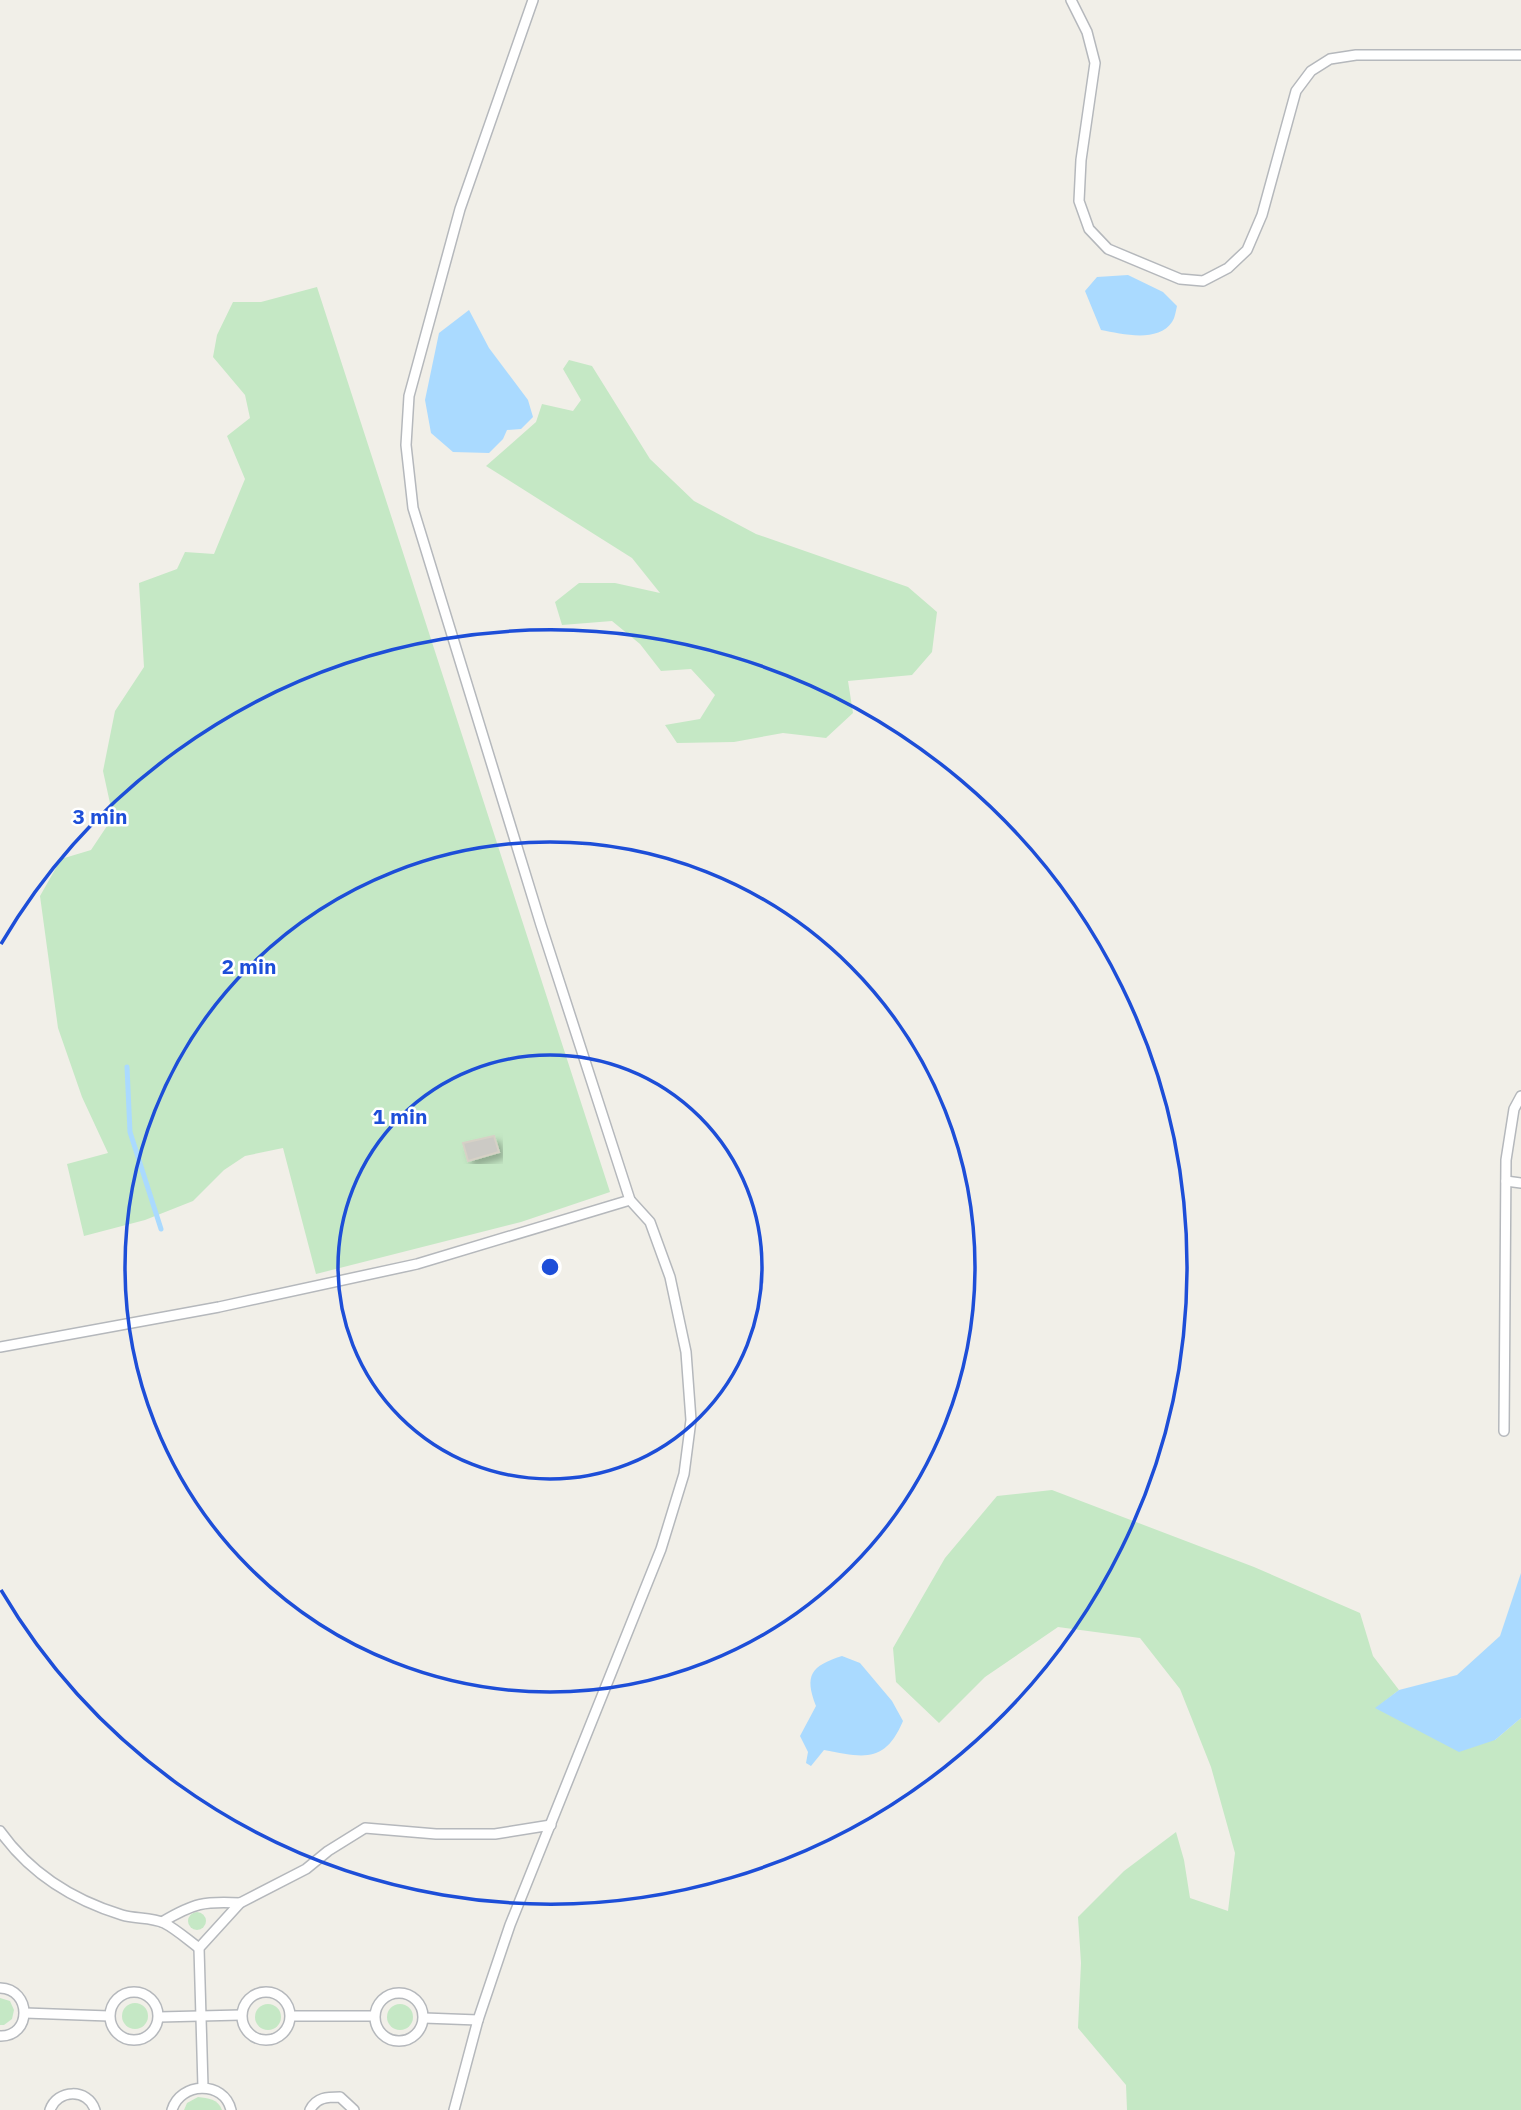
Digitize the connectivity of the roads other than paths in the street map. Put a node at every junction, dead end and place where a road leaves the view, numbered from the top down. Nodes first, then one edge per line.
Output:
1 (533, 0) edge
2 (1071, 0) edge
3 (1521, 55) edge
4 (1521, 1096) edge
5 (1506, 1181) junction
6 (1521, 1183) edge
7 (630, 1200) junction
8 (0, 1347) edge
9 (1504, 1431) dead end
10 (551, 1825) junction
11 (0, 1831) edge
12 (240, 1903) junction
13 (162, 1922) junction
14 (199, 1948) junction
15 (0, 1989) edge
16 (25, 2013) junction
17 (241, 2015) junction
18 (109, 2016) junction
19 (201, 2016) junction
20 (291, 2016) junction
21 (159, 2017) junction
22 (374, 2017) junction
23 (424, 2018) junction
24 (478, 2020) junction
25 (0, 2036) edge
26 (202, 2087) junction
27 (50, 2110) edge
28 (95, 2110) edge
29 (172, 2110) edge
30 (231, 2110) edge
31 (310, 2110) edge
32 (354, 2110) edge
33 (454, 2110) edge

1 - 7 lane
2 - 3 lane
4 - 5 lane
5 - 6 lane
5 - 9 lane
7 - 8 lane
7 - 10 lane
10 - 12 lane
10 - 24 lane
11 - 13 lane
12 - 13 lane
12 - 14 lane
13 - 14 lane
14 - 19 lane
15 - 16 lane
16 - 18 lane
16 - 25 lane
17 - 19 lane
17 - 20 lane
17 - 20 lane
18 - 21 lane
18 - 21 lane
19 - 21 lane
19 - 26 lane
20 - 22 lane
22 - 23 lane
22 - 23 lane
23 - 24 lane
24 - 33 lane
26 - 29 lane
26 - 30 lane
27 - 28 lane
31 - 32 lane

